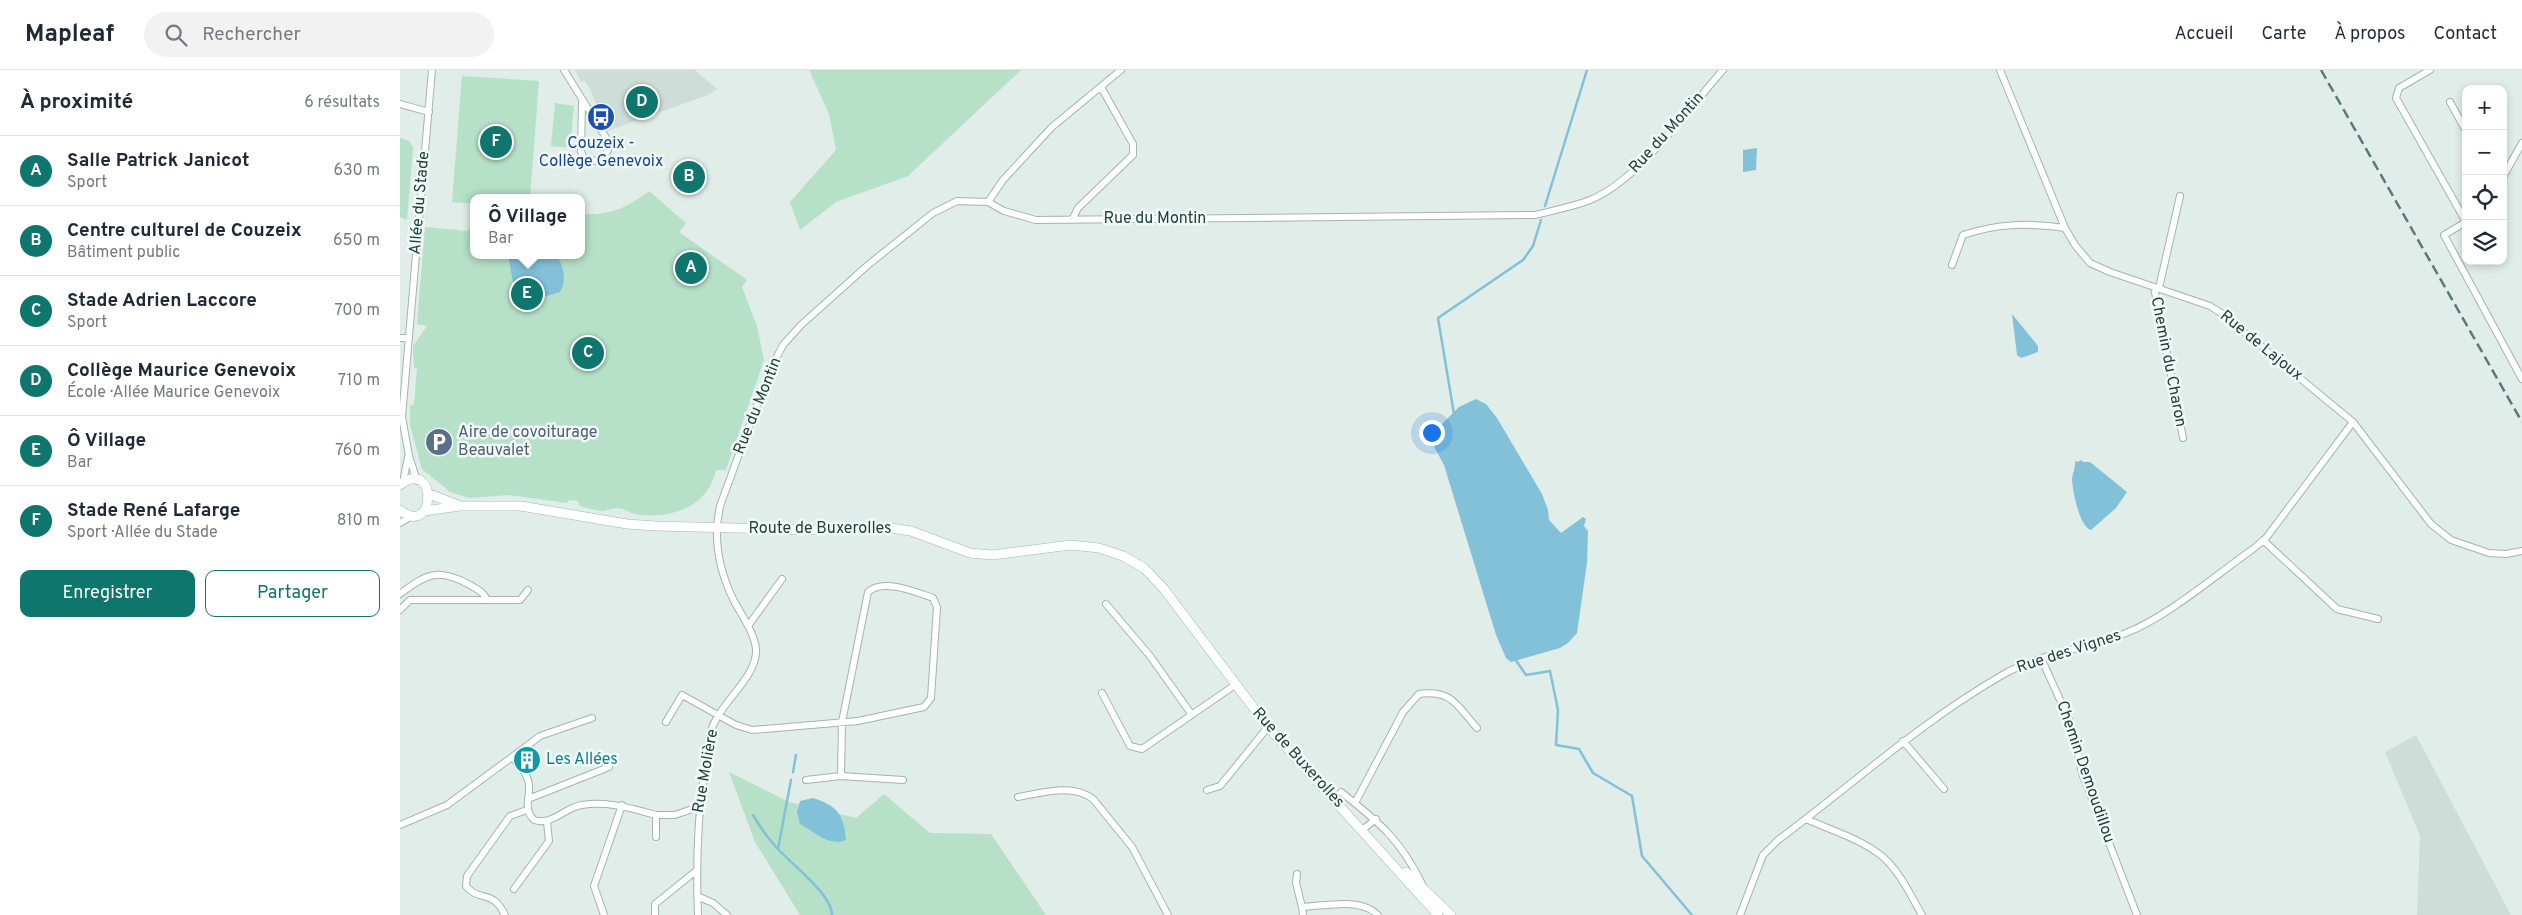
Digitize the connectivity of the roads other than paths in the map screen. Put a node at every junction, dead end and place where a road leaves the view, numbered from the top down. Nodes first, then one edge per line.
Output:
1 (432, 70) edge
2 (564, 70) edge
3 (1121, 70) edge
4 (1723, 70) edge
5 (2000, 70) edge
6 (2430, 70) edge
7 (1101, 87) junction
8 (2450, 102) dead end
9 (582, 103) junction
10 (400, 104) edge
11 (428, 112) junction
12 (2465, 130) edge
13 (2522, 143) edge
14 (2507, 169) edge
15 (2180, 196) dead end
16 (988, 202) junction
17 (1072, 220) junction
18 (2465, 220) edge
19 (2462, 224) edge
20 (2065, 228) junction
21 (1952, 265) dead end
22 (2156, 287) junction
23 (400, 338) edge
24 (408, 338) junction
25 (2522, 379) edge
26 (2353, 422) junction
27 (2183, 438) dead end
28 (409, 456) junction
29 (417, 481) junction
30 (402, 483) edge
31 (429, 494) junction
32 (460, 506) junction
33 (400, 510) edge
34 (424, 511) junction
35 (414, 515) junction
36 (400, 522) edge
37 (717, 528) junction
38 (2262, 540) junction
39 (2522, 551) edge
40 (782, 579) dead end
41 (528, 590) dead end
42 (401, 593) edge
43 (410, 600) junction
44 (487, 600) junction
45 (1106, 604) dead end
46 (400, 610) edge
47 (2378, 619) dead end
48 (748, 626) junction
49 (2042, 658) junction
50 (1235, 685) junction
51 (1102, 694) dead end
52 (718, 714) junction
53 (1192, 714) junction
54 (592, 718) dead end
55 (666, 722) dead end
56 (842, 722) junction
57 (1268, 727) junction
58 (1477, 728) dead end
59 (1903, 741) junction
60 (512, 757) junction
61 (609, 767) dead end
62 (841, 776) junction
63 (806, 780) dead end
64 (903, 780) dead end
65 (1207, 790) dead end
66 (1944, 790) dead end
67 (1341, 792) dead end
68 (1018, 797) dead end
69 (528, 799) junction
70 (1355, 803) junction
71 (622, 805) junction
72 (698, 807) junction
73 (527, 810) junction
74 (656, 815) junction
75 (1376, 819) junction
76 (1806, 819) junction
77 (547, 822) junction
78 (400, 825) edge
79 (1362, 830) junction
80 (656, 837) dead end
81 (696, 872) junction
82 (1297, 874) dead end
83 (514, 889) dead end
84 (1425, 890) junction
85 (697, 896) junction
86 (1302, 907) junction
87 (505, 915) edge
88 (604, 915) edge
89 (656, 915) edge
90 (698, 915) edge
91 (727, 915) edge
92 (1168, 915) edge
93 (1303, 915) edge
94 (1378, 915) edge
95 (1438, 915) edge
96 (1451, 915) edge
97 (1740, 915) edge
98 (1922, 915) edge
99 (2137, 915) edge

1 - 11 street, Allée du Stade
2 - 9 street
3 - 7 street
4 - 17 street, Rue du Montin
5 - 20 street, Rue de Lajoux
6 - 18 street
7 - 16 street
7 - 17 street
8 - 12 street
9 - 9 street
10 - 11 street
11 - 24 street, Allée du Stade
13 - 14 street
15 - 22 street
16 - 17 street, Rue du Montin
16 - 37 street, Rue du Montin
19 - 25 street
20 - 21 street
20 - 22 street, Rue de Lajoux
22 - 26 street, Rue de Lajoux
22 - 27 street, Chemin du Charon
23 - 24 street
24 - 28 street, Allée du Stade
26 - 38 street, Rue des Vignes
26 - 39 street, Rue de Lajoux
28 - 29 street, Allée du Stade
28 - 30 street, Allée du Stade
29 - 30 street
29 - 31 street
31 - 32 street, Route de Buxerolles
31 - 34 street
32 - 34 street, Route de Buxerolles
32 - 37 street, Route de Buxerolles
33 - 35 street
34 - 35 street, Route de Buxerolles
35 - 36 street
37 - 48 street, Rue Molière
37 - 50 street, Route de Buxerolles
38 - 47 street
38 - 49 street, Rue des Vignes
40 - 48 street
41 - 44 street
42 - 43 street
42 - 44 street
43 - 44 street
43 - 46 street
45 - 53 street
48 - 52 street, Rue Molière
49 - 59 street, Rue des Vignes
49 - 99 street, Chemin Demoudillou
50 - 53 street
50 - 57 street, Rue de Buxerolles
51 - 53 street
52 - 55 street
52 - 56 street
52 - 72 street, Rue Molière
54 - 60 street
56 - 56 street
56 - 62 street
57 - 65 street
57 - 79 street, Rue de Buxerolles
58 - 70 street
59 - 66 street
59 - 76 street, Rue des Vignes
60 - 69 street
60 - 78 street
61 - 69 street
62 - 63 street
62 - 64 street
67 - 70 street
68 - 92 street
69 - 73 street
70 - 75 street
71 - 74 street
71 - 77 street
71 - 88 street
72 - 74 street
72 - 81 street, Rue Molière
73 - 77 street
73 - 87 street
74 - 80 street
75 - 79 street
75 - 84 street
76 - 97 street, Rue des Vignes
76 - 98 street
77 - 83 street
79 - 84 street, Rue de Buxerolles
79 - 95 street, Rue de Buxerolles
81 - 85 street, Rue Molière
81 - 89 street
82 - 86 street
84 - 96 street, Rue de Buxerolles
85 - 90 street, Rue Molière
85 - 91 street
86 - 93 street
86 - 94 street

